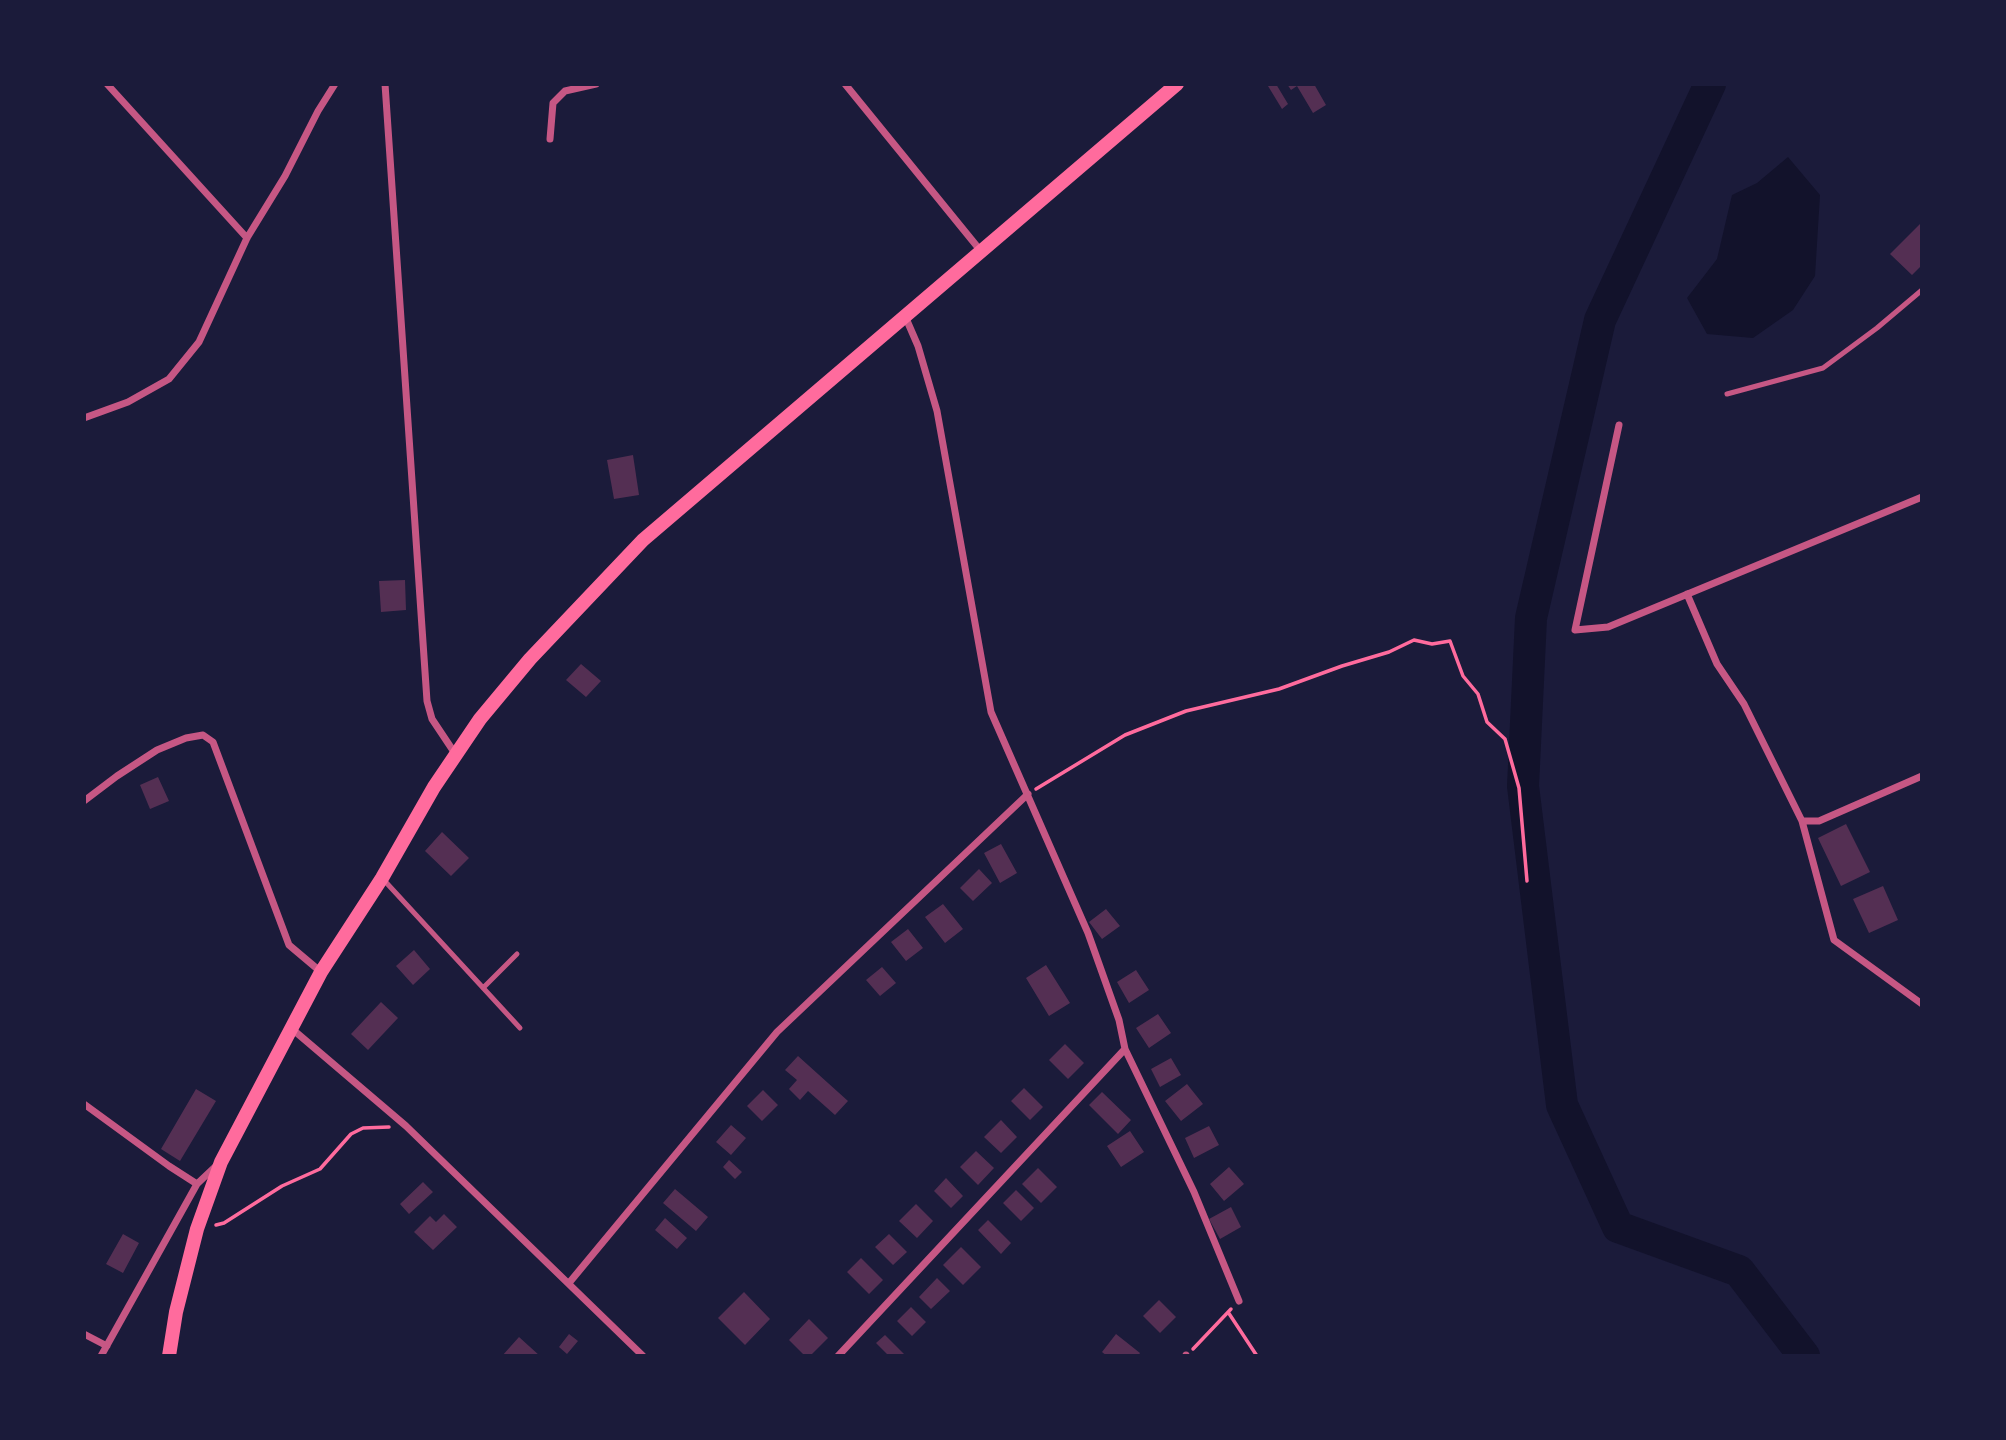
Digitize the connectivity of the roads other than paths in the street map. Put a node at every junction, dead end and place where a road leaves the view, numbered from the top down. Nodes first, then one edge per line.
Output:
1 (107, 84) edge
2 (335, 84) edge
3 (596, 84) edge
4 (845, 84) edge
5 (1177, 84) edge
6 (384, 85) edge
7 (550, 139) dead end
8 (247, 238) junction
9 (980, 250) junction
10 (1922, 290) edge
11 (904, 315) junction
12 (1727, 394) dead end
13 (84, 418) edge
14 (1619, 425) dead end
15 (1922, 497) edge
16 (1687, 594) junction
17 (456, 755) junction
18 (1922, 776) edge
19 (1028, 794) junction
20 (84, 801) edge
21 (1802, 821) junction
22 (382, 878) junction
23 (517, 954) dead end
24 (321, 972) junction
25 (483, 988) junction
26 (1922, 1004) edge
27 (291, 1028) junction
28 (520, 1028) dead end
29 (1125, 1049) junction
30 (84, 1104) edge
31 (221, 1162) junction
32 (197, 1184) junction
33 (569, 1283) junction
34 (1239, 1301) road end
35 (84, 1334) edge
36 (107, 1346) junction
37 (101, 1356) edge
38 (169, 1356) edge
39 (643, 1356) edge
40 (838, 1356) edge

1 - 8 street
2 - 8 street
3 - 7 street
4 - 9 street
5 - 9 main road
6 - 17 street
8 - 13 street
9 - 11 main road
10 - 12 lane
11 - 17 main road
11 - 19 street
14 - 16 street
15 - 16 street
16 - 21 street
17 - 22 main road
18 - 21 street
19 - 29 street
19 - 33 street
20 - 24 street
21 - 26 street
22 - 24 main road
22 - 25 lane
23 - 25 lane
24 - 27 main road
25 - 28 lane
27 - 31 main road
27 - 33 street
29 - 34 street
29 - 40 street
30 - 32 street
31 - 32 street
31 - 38 main road
32 - 36 street
33 - 39 street
35 - 36 street
36 - 37 street

